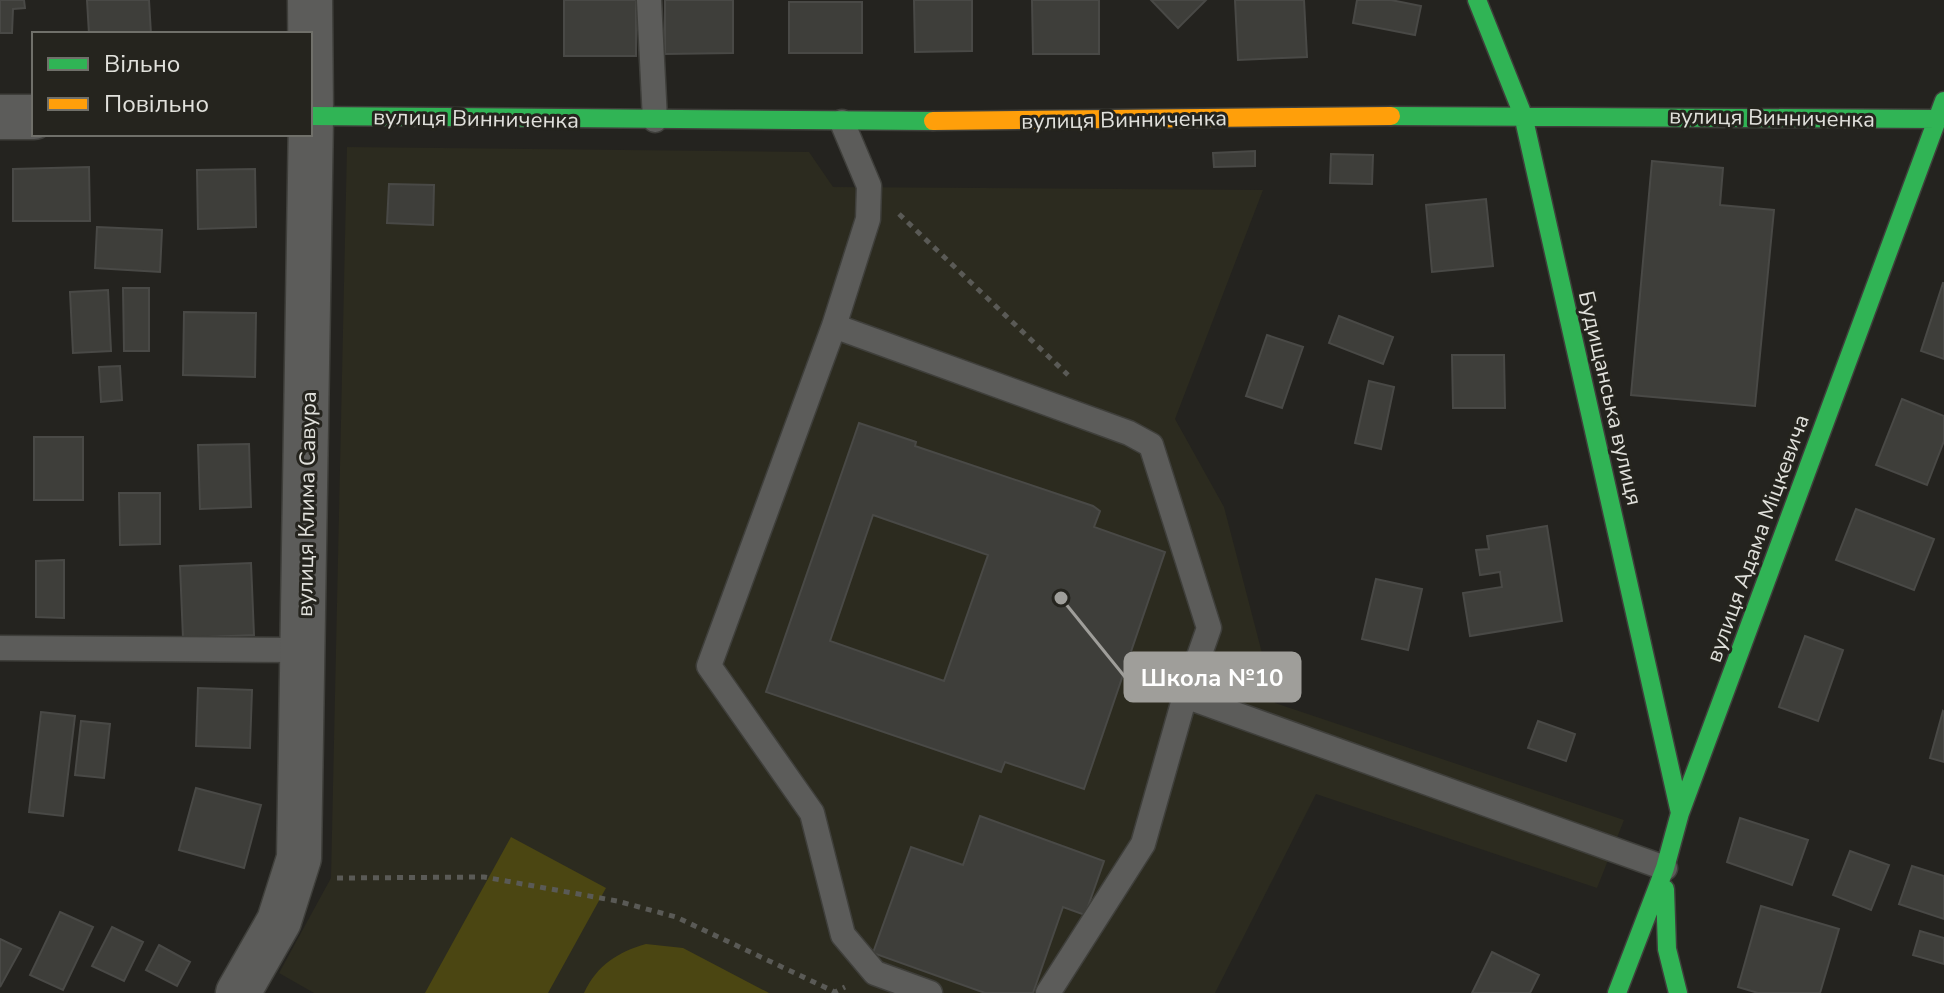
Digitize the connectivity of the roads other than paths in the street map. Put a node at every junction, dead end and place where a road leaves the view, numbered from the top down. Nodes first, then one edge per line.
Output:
1 (310, 0) edge
2 (649, 0) edge
3 (1477, 0) edge
4 (310, 32) edge
5 (1941, 110) edge
6 (1523, 115) junction
7 (312, 116) edge
8 (0, 117) edge
9 (32, 117) edge
10 (655, 120) junction
11 (842, 122) junction
12 (311, 136) edge
13 (834, 326) junction
14 (0, 648) edge
15 (304, 650) junction
16 (1185, 696) junction
17 (1680, 813) junction
18 (1665, 868) junction
19 (238, 993) edge
20 (930, 993) edge
21 (1048, 993) edge
22 (1617, 993) edge
23 (1678, 993) edge

1 - 4 street, вулиця Клима Савура
2 - 10 lane
3 - 6 street, Будищанська вулиця
5 - 6 street, вулиця Винниченка
5 - 17 street, вулиця Адама Міцкевича
6 - 11 street, вулиця Винниченка
6 - 17 street, Будищанська вулиця
7 - 10 street, вулиця Винниченка
8 - 9 street
10 - 11 street, вулиця Винниченка
11 - 13 lane
12 - 15 street, вулиця Клима Савура
13 - 16 lane
13 - 20 lane
14 - 15 lane
15 - 19 street, вулиця Клима Савура
16 - 18 lane
16 - 21 lane
17 - 18 street, вулиця Адама Міцкевича
18 - 22 street, вулиця Адама Міцкевича
18 - 23 street

